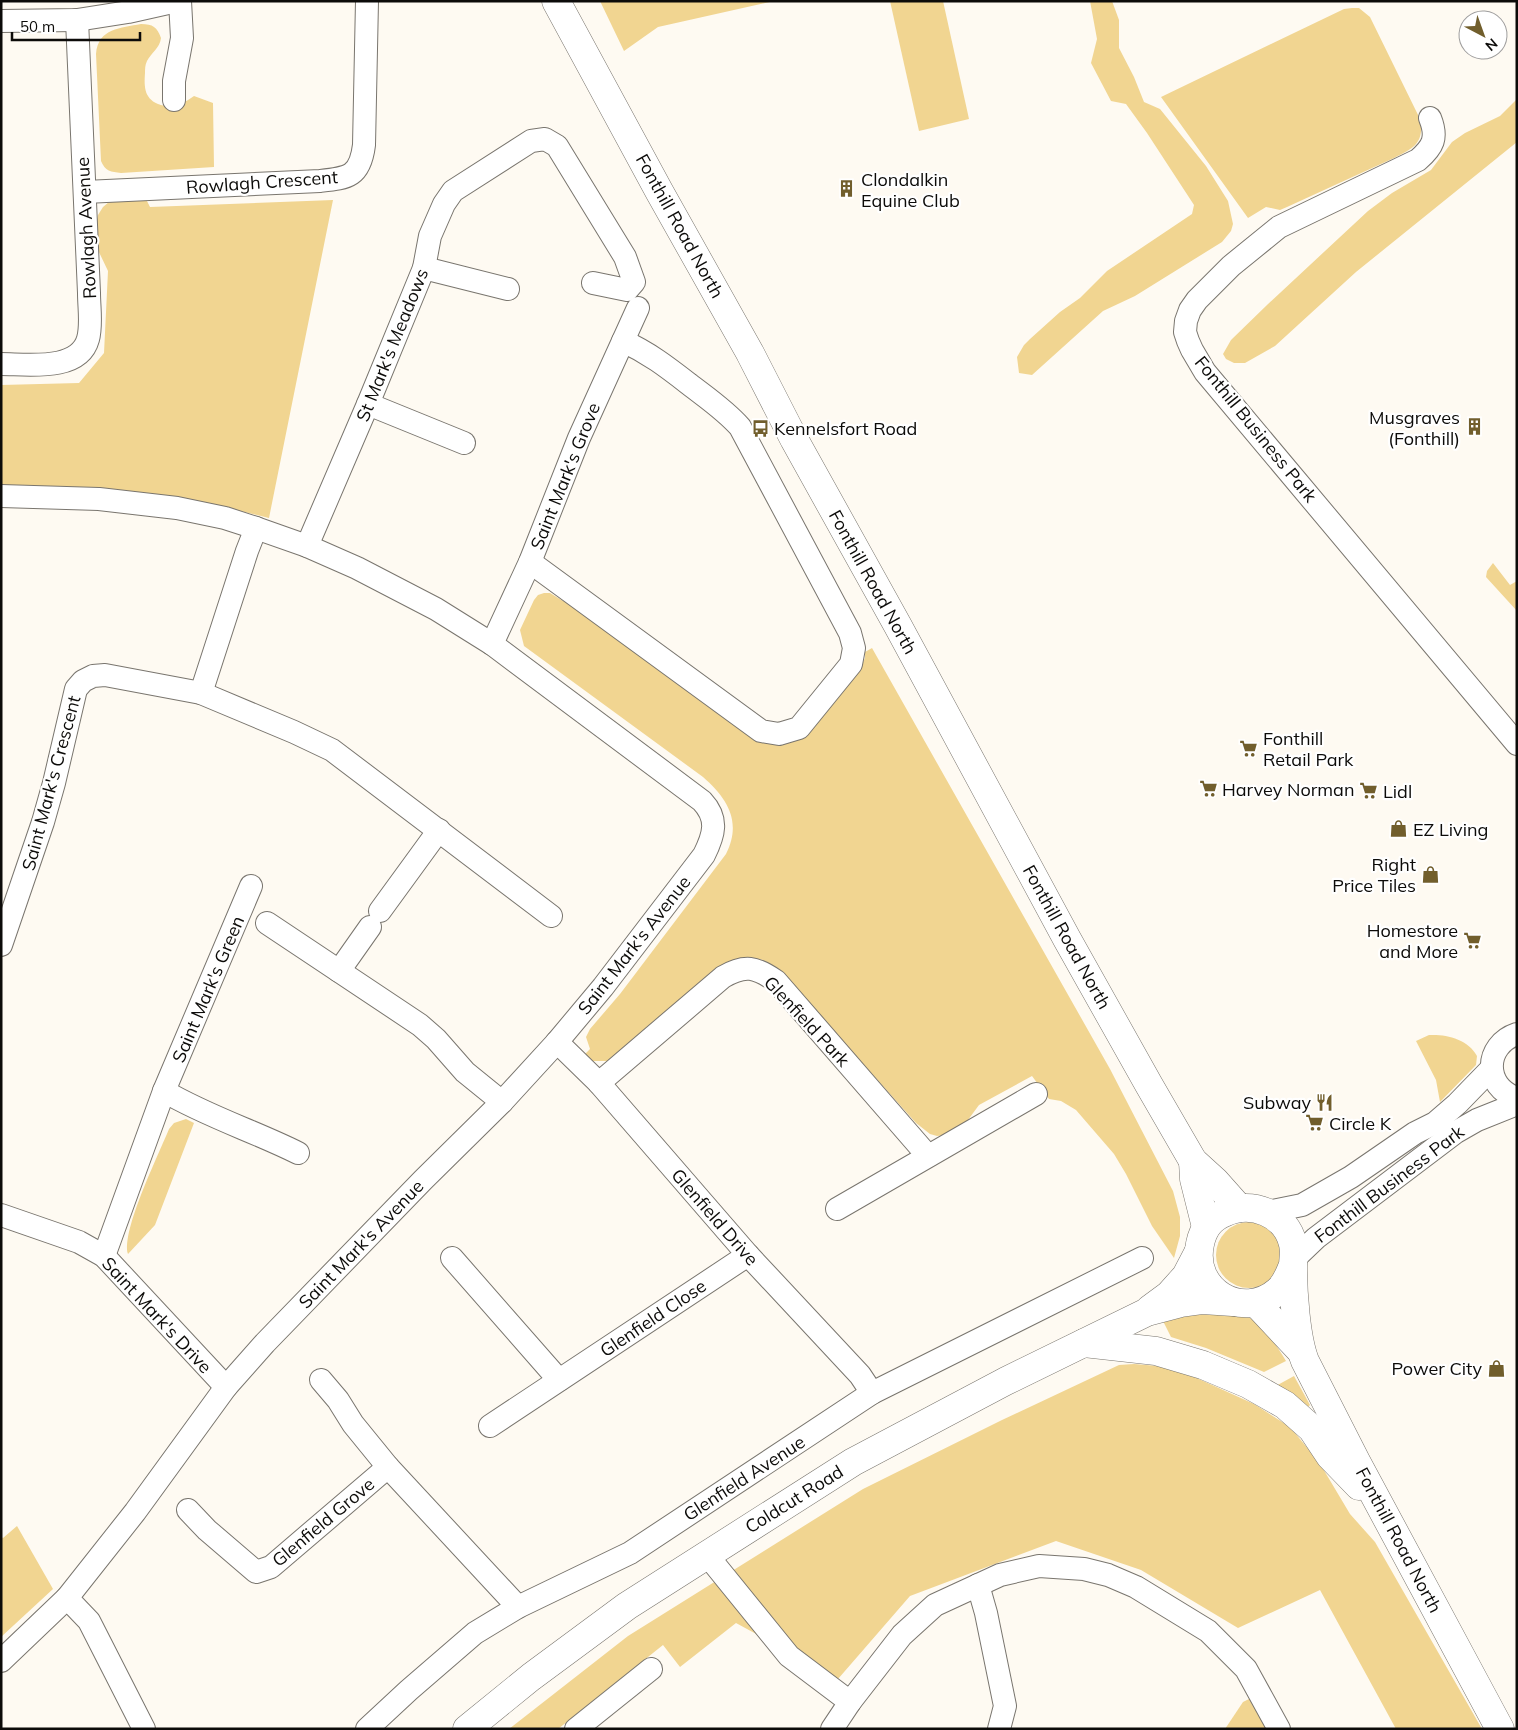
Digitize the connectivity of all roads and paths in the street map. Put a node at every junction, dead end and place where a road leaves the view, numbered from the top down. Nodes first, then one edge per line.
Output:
1 (178, 1) edge
2 (367, 1) edge
3 (556, 1) edge
4 (77, 20) junction
5 (1, 21) edge
6 (174, 100) dead end
7 (1430, 118) dead end
8 (85, 192) junction
9 (424, 268) junction
10 (593, 283) dead end
11 (508, 289) dead end
12 (638, 308) dead end
13 (623, 341) junction
14 (1, 364) edge
15 (368, 404) junction
16 (464, 444) dead end
17 (1, 496) edge
18 (256, 528) junction
19 (307, 546) junction
20 (530, 562) junction
21 (492, 644) junction
22 (201, 693) junction
23 (1517, 744) edge
24 (439, 830) junction
25 (251, 886) dead end
26 (551, 916) dead end
27 (268, 923) dead end
28 (1, 945) edge
29 (339, 971) junction
30 (1517, 1034) edge
31 (557, 1042) junction
32 (1491, 1069) junction
33 (599, 1084) junction
34 (164, 1091) junction
35 (1036, 1094) dead end
36 (1517, 1098) edge
37 (502, 1102) junction
38 (1517, 1104) edge
39 (298, 1153) dead end
40 (928, 1156) junction
41 (1193, 1161) junction
42 (1239, 1208) junction
43 (837, 1209) dead end
44 (1268, 1212) junction
45 (1, 1215) edge
46 (1206, 1227) junction
47 (1198, 1253) junction
48 (748, 1255) junction
49 (104, 1256) junction
50 (452, 1258) dead end
51 (1142, 1258) dead end
52 (1294, 1262) junction
53 (1244, 1302) junction
54 (1147, 1312) junction
55 (1084, 1343) junction
56 (1301, 1350) junction
57 (321, 1380) dead end
58 (559, 1380) junction
59 (226, 1387) junction
60 (872, 1393) junction
61 (490, 1426) dead end
62 (388, 1467) junction
63 (188, 1510) dead end
64 (1383, 1512) junction
65 (707, 1555) junction
66 (978, 1585) junction
67 (67, 1598) junction
68 (518, 1607) junction
69 (1, 1661) edge
70 (651, 1669) dead end
71 (850, 1702) junction
72 (144, 1729) edge
73 (366, 1729) edge
74 (466, 1729) edge
75 (576, 1729) edge
76 (832, 1729) edge
77 (999, 1729) edge
78 (1279, 1729) edge
79 (1500, 1729) edge

1 - 4 street
1 - 6 street
2 - 8 street, Rowlagh Crescent
3 - 41 main road, Fonthill Road North
4 - 5 street
4 - 8 street, Rowlagh Avenue
7 - 23 street, Fonthill Business Park
8 - 14 street, Rowlagh Avenue
9 - 10 street, St Mark's Meadows
9 - 11 street
9 - 15 street, St Mark's Meadows
12 - 13 street, Saint Mark's Grove
13 - 20 street, Saint Mark's Grove
13 - 20 street
15 - 16 street
15 - 19 street, St Mark's Meadows
17 - 18 street, Saint Mark's Avenue
18 - 19 street, Saint Mark's Avenue
18 - 22 street
19 - 21 street, Saint Mark's Avenue
20 - 21 street, Saint Mark's Grove
21 - 31 street, Saint Mark's Avenue
22 - 24 street, Saint Mark's Crescent
22 - 28 street, Saint Mark's Crescent
24 - 26 street, Saint Mark's Crescent
24 - 29 street
25 - 34 street, Saint Mark's Green
27 - 29 street
29 - 37 street
30 - 32 street, Fonthill Business Park
31 - 33 street, Glenfield Drive
31 - 37 street, Saint Mark's Avenue
32 - 36 street
32 - 44 street, Fonthill Business Park
33 - 40 street, Glenfield Park
33 - 48 street, Glenfield Drive
34 - 39 street
34 - 49 street, Saint Mark's Green
35 - 40 street
37 - 59 street, Saint Mark's Avenue
38 - 52 street, Fonthill Business Park
40 - 43 street
41 - 42 main road, Fonthill Road North
41 - 46 main road, Fonthill Road North
42 - 44 main road
42 - 46 main road
44 - 52 main road, Fonthill Road North
45 - 49 street, Saint Mark's Drive
46 - 47 main road, Fonthill Road North
47 - 53 main road, Fonthill Road North
47 - 54 main road
48 - 58 street, Glenfield Close
48 - 60 street, Glenfield Drive
49 - 59 street, Saint Mark's Drive
50 - 58 street
51 - 60 street, Glenfield Avenue
52 - 53 main road
52 - 56 main road, Fonthill Road North
53 - 54 main road
53 - 56 main road, Fonthill Road North
54 - 55 main road, Coldcut Road
55 - 64 main road
55 - 65 main road, Coldcut Road
56 - 64 main road, Fonthill Road North
57 - 62 street, Glenfield Grove
58 - 61 street, Glenfield Close
59 - 67 street, Saint Mark's Avenue
60 - 68 street, Glenfield Avenue
62 - 63 street, Glenfield Grove
62 - 68 street, Glenfield Grove
64 - 79 main road, Fonthill Road North
65 - 71 street
65 - 74 main road, Coldcut Road
66 - 71 street
66 - 77 street
66 - 78 street
67 - 69 street, Saint Mark's Avenue
67 - 72 street
68 - 73 street, Glenfield Avenue
70 - 75 street
71 - 76 street

